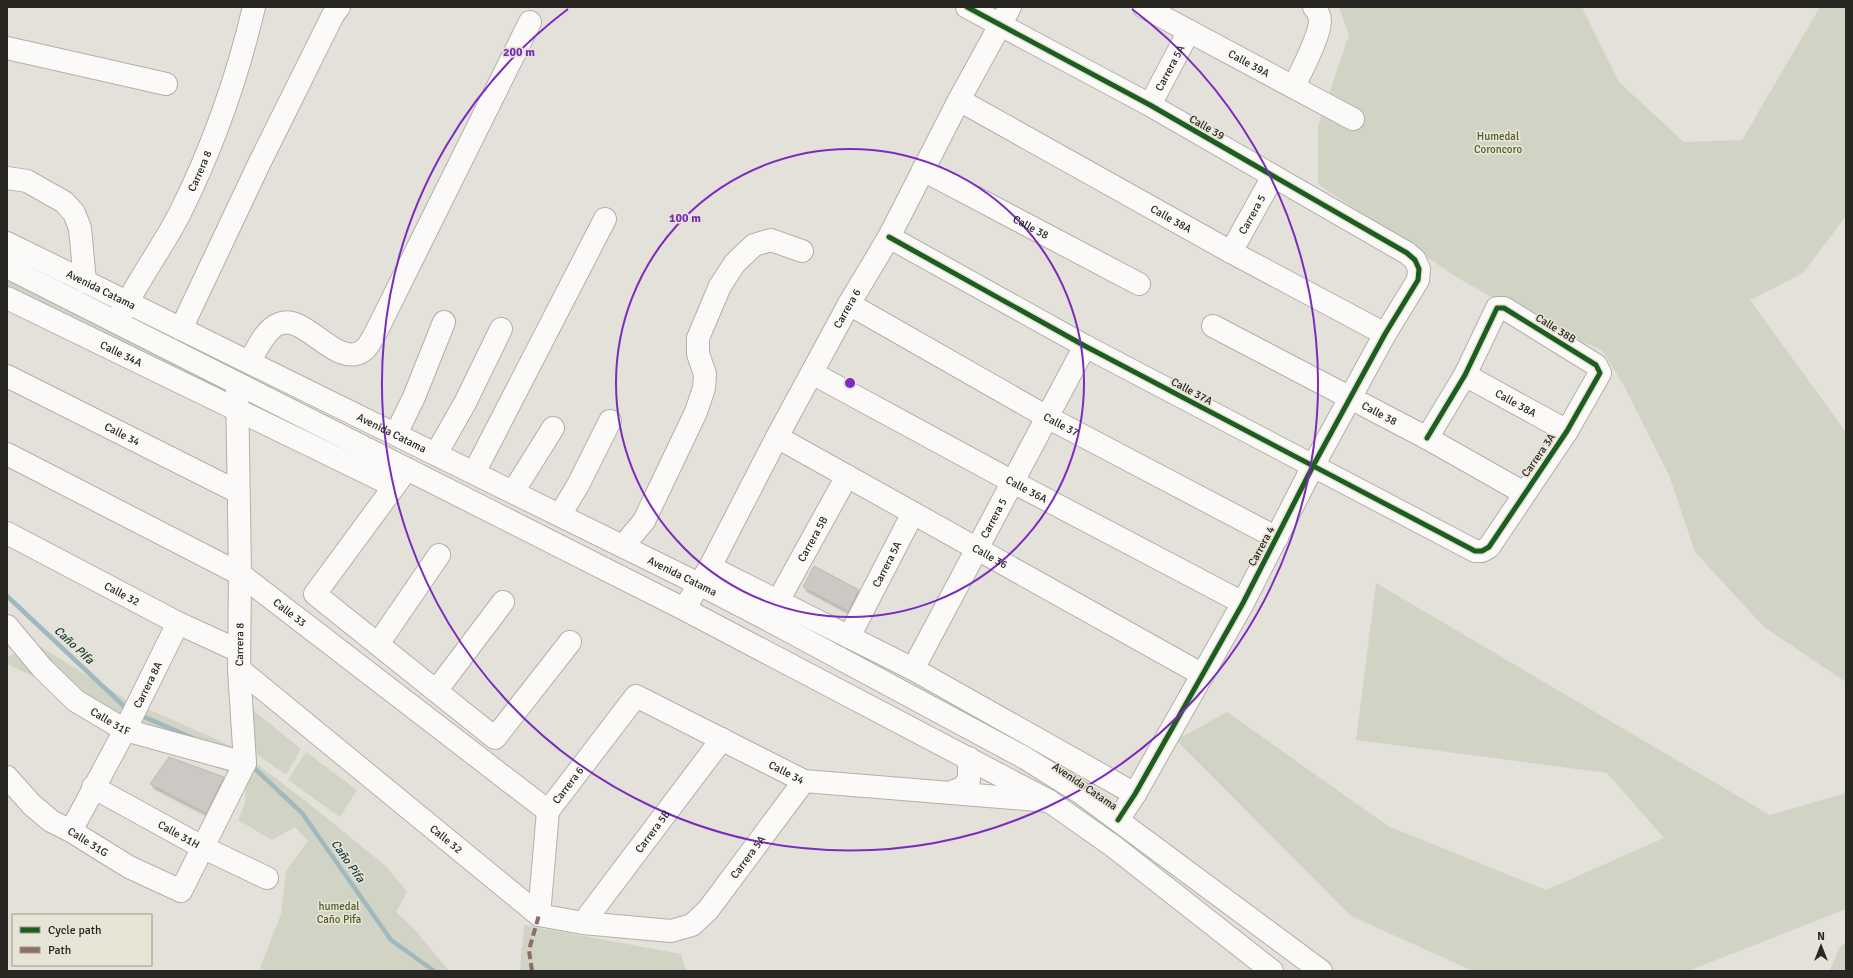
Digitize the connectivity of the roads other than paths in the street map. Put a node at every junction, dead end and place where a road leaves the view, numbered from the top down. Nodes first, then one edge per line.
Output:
1 (254, 7) edge
2 (967, 7) edge
3 (1144, 7) edge
4 (334, 10) edge
5 (1317, 14) edge
6 (1005, 16) edge
7 (530, 22) dead end
8 (1189, 31) junction
9 (7, 48) edge
10 (166, 84) dead end
11 (1294, 87) junction
12 (959, 100) junction
13 (1150, 106) junction
14 (1353, 119) dead end
15 (924, 170) junction
16 (1273, 176) junction
17 (7, 178) edge
18 (605, 219) dead end
19 (889, 237) junction
20 (7, 243) edge
21 (802, 251) dead end
22 (1231, 252) junction
23 (7, 267) edge
24 (1418, 280) joint
25 (85, 282) junction
26 (1139, 284) dead end
27 (7, 298) edge
28 (127, 302) junction
29 (849, 304) junction
30 (444, 322) dead end
31 (117, 323) junction
32 (1213, 326) dead end
33 (181, 329) junction
34 (501, 329) dead end
35 (1385, 334) junction
36 (1084, 346) junction
37 (249, 362) junction
38 (812, 373) junction
39 (1600, 373) joint
40 (1465, 375) junction
41 (7, 376) edge
42 (237, 384) junction
43 (1352, 398) junction
44 (236, 408) junction
45 (1047, 417) junction
46 (610, 421) dead end
47 (553, 428) dead end
48 (1567, 431) junction
49 (396, 434) junction
50 (777, 437) junction
51 (1427, 438) junction
52 (7, 454) edge
53 (436, 454) junction
54 (1313, 466) junction
55 (407, 468) junction
56 (474, 473) junction
57 (847, 476) junction
58 (1013, 482) junction
59 (394, 486) junction
60 (238, 492) junction
61 (513, 492) junction
62 (1524, 493) junction
63 (913, 513) junction
64 (560, 515) junction
65 (7, 533) edge
66 (1277, 538) junction
67 (623, 546) junction
68 (1489, 547) joint
69 (978, 549) junction
70 (439, 555) dead end
71 (240, 574) junction
72 (704, 575) junction
73 (778, 601) junction
74 (503, 602) dead end
75 (1243, 603) junction
76 (684, 609) junction
77 (178, 623) junction
78 (7, 626) edge
79 (849, 637) junction
80 (570, 642) dead end
81 (378, 644) junction
82 (239, 660) junction
83 (913, 669) junction
84 (1203, 675) junction
85 (436, 691) junction
86 (636, 696) joint
87 (125, 730) junction
88 (722, 739) junction
89 (969, 758) junction
90 (245, 763) junction
91 (7, 777) edge
92 (804, 781) junction
93 (93, 787) junction
94 (952, 792) junction
95 (1136, 794) junction
96 (1049, 801) junction
97 (548, 811) junction
98 (1118, 820) junction
99 (71, 830) junction
100 (202, 847) junction
101 (267, 878) dead end
102 (181, 891) joint
103 (539, 915) junction
104 (583, 923) junction
105 (685, 928) joint
106 (1272, 971) edge
107 (1321, 971) edge

1 - 28 street, Carrera 8
2 - 6 street, Calle 39
3 - 8 street, Calle 39A
4 - 33 street
5 - 11 street
6 - 12 street, Carrera 6
6 - 13 street, Calle 39
7 - 37 street
8 - 11 street, Calle 39A
8 - 13 street, Carrera 5A
9 - 10 street
11 - 14 street, Calle 39A
12 - 15 street, Carrera 6
12 - 22 street, Calle 38A
13 - 16 street, Calle 39
15 - 19 street, Carrera 6
15 - 26 street, Calle 38
16 - 22 street, Carrera 5
16 - 24 street, Calle 39
17 - 25 street
18 - 56 street
19 - 29 street, Carrera 6
19 - 36 street, Calle 37A
20 - 25 street, Avenida Catama
21 - 67 street
22 - 35 street, Calle 38A
23 - 31 street, Avenida Catama
24 - 35 street, Carrera 4
25 - 28 street, Avenida Catama
27 - 44 street, Calle 34A
28 - 31 street, Carrera 8
28 - 33 street, Avenida Catama
29 - 38 street, Carrera 6
29 - 45 street, Calle 37
30 - 49 street
31 - 42 street, Avenida Catama
32 - 43 street, Calle 38
33 - 37 street, Avenida Catama
34 - 53 street
35 - 43 street, Carrera 4
36 - 45 street, Carrera 5
36 - 54 street, Calle 37A
37 - 49 street, Avenida Catama
38 - 50 street, Carrera 6
38 - 58 street, Calle 36A
39 - 40 street, Calle 38B
39 - 48 street, Carrera 3A
40 - 48 street, Calle 38A
40 - 51 street
41 - 60 street, Calle 34
42 - 44 street, Carrera 8
42 - 55 street, Avenida Catama
43 - 51 street, Calle 38
43 - 54 street, Carrera 4
44 - 59 street, Calle 34A
44 - 60 street, Carrera 8
45 - 58 street, Carrera 5
45 - 66 street, Calle 37
46 - 64 street
47 - 61 street
48 - 62 street, Carrera 3A
49 - 53 street, Avenida Catama
50 - 57 street, Calle 36
50 - 72 street, Carrera 6
51 - 62 street, Calle 38
52 - 71 street, Calle 33
53 - 56 street, Avenida Catama
54 - 66 street, Carrera 4
54 - 68 street, Calle 37A
55 - 59 street
55 - 76 street, Avenida Catama
56 - 61 street, Avenida Catama
57 - 63 street, Calle 36
57 - 73 street, Carrera 5B
58 - 69 street, Carrera 5
58 - 75 street, Calle 36A
59 - 81 street
60 - 71 street, Carrera 8
61 - 64 street, Avenida Catama
62 - 68 street, Carrera 3A
63 - 69 street, Calle 36
63 - 79 street, Carrera 5A
64 - 67 street, Avenida Catama
65 - 77 street, Calle 32
66 - 75 street, Carrera 4
67 - 72 street, Avenida Catama
69 - 83 street, Carrera 5
69 - 84 street, Calle 36
70 - 81 street
71 - 82 street, Carrera 8
71 - 97 street, Calle 33
72 - 73 street, Avenida Catama
72 - 76 street, Carrera 6
72 - 98 street, Avenida Catama
73 - 79 street, Avenida Catama
74 - 85 street
75 - 84 street, Carrera 4
76 - 89 street, Avenida Catama
77 - 82 street, Calle 32
77 - 87 street, Carrera 8A
78 - 87 street, Calle 31F
79 - 83 street, Avenida Catama
80 - 85 street
81 - 85 street
82 - 90 street, Carrera 8
82 - 103 street, Calle 32
83 - 95 street, Avenida Catama
84 - 95 street, Carrera 4
86 - 88 street, Calle 34
86 - 97 street, Carrera 6
87 - 90 street, Calle 31F
87 - 93 street, Carrera 8A
88 - 92 street, Calle 34
88 - 104 street, Carrera 5B
89 - 94 street
89 - 96 street, Avenida Catama
90 - 100 street, Carrera 8
91 - 99 street, Calle 31G
92 - 94 street, Calle 34
92 - 105 street, Carrera 5A
93 - 99 street, Carrera 8A
93 - 100 street, Calle 31H
94 - 96 street, Calle 34
95 - 98 street, Carrera 4
96 - 106 street, Avenida Catama
97 - 103 street, Carrera 6
98 - 107 street, Avenida Catama
99 - 102 street, Calle 31G
100 - 101 street, Calle 31H
100 - 102 street, Carrera 8
103 - 104 street, Calle 32
104 - 105 street, Calle 32

